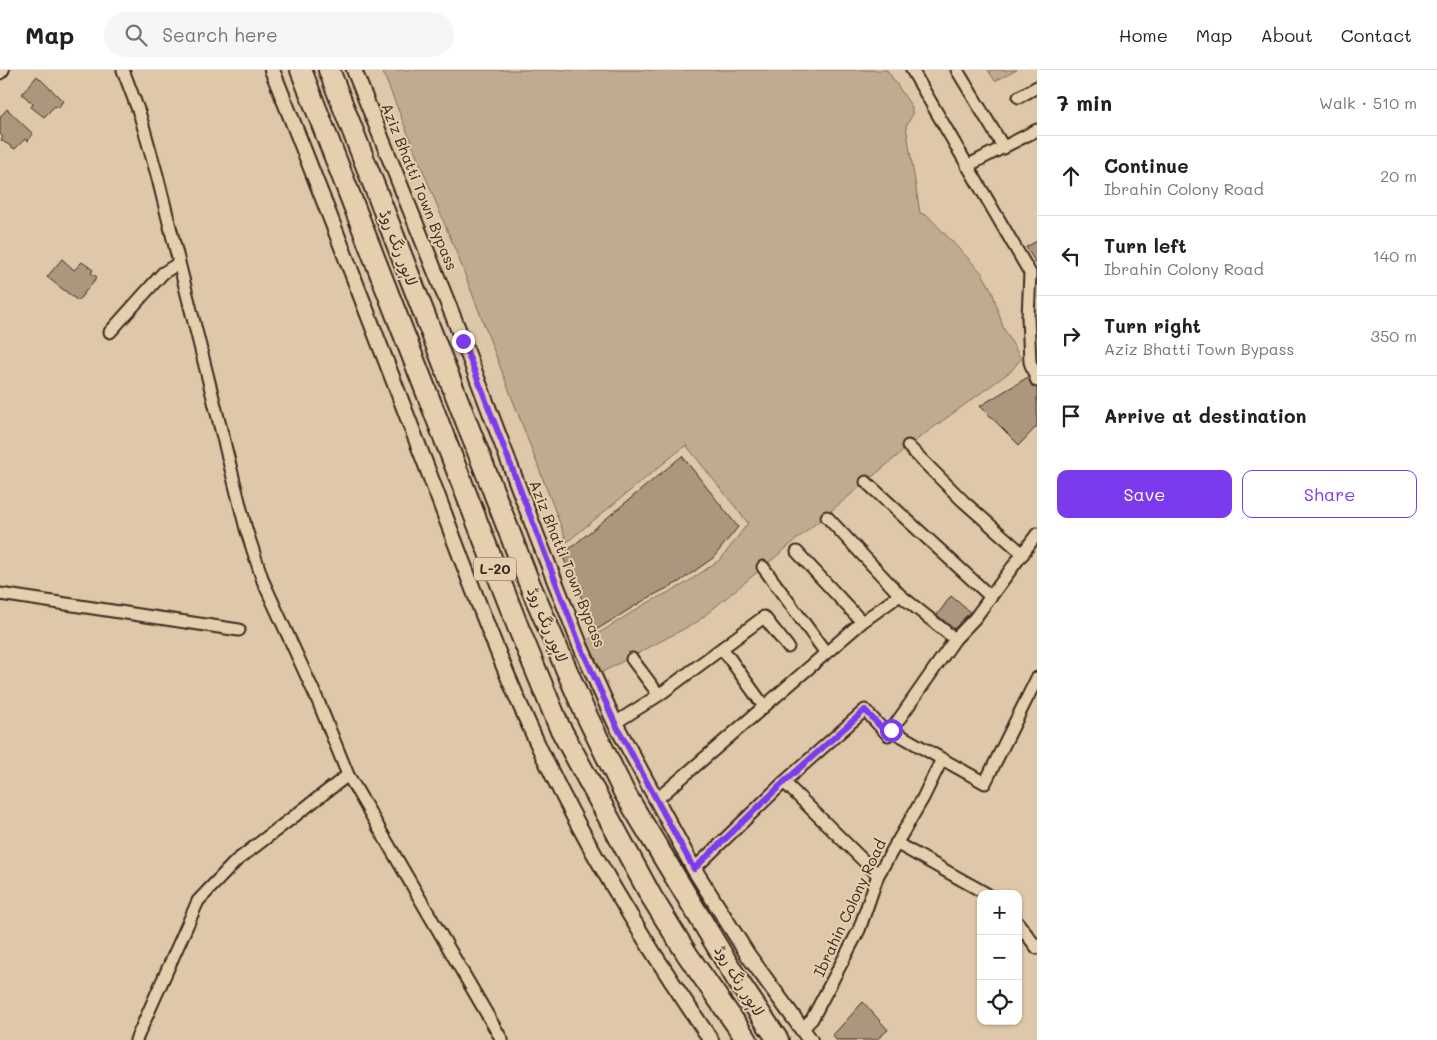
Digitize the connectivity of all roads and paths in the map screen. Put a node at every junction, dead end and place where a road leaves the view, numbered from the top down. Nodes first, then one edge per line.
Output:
1 (3, 70) edge
2 (123, 70) edge
3 (272, 70) edge
4 (301, 70) edge
5 (329, 70) edge
6 (354, 70) edge
7 (912, 70) edge
8 (957, 70) edge
9 (0, 73) edge
10 (1037, 87) edge
11 (1019, 97) dead end
12 (1037, 130) edge
13 (1004, 148) junction
14 (967, 166) junction
15 (179, 263) junction
16 (1034, 271) edge
17 (1033, 314) edge
18 (110, 332) dead end
19 (1037, 381) edge
20 (908, 446) dead end
21 (866, 482) dead end
22 (827, 517) dead end
23 (1037, 534) edge
24 (797, 552) dead end
25 (1023, 554) junction
26 (763, 567) dead end
27 (0, 594) edge
28 (900, 595) junction
29 (990, 597) junction
30 (862, 622) junction
31 (239, 630) dead end
32 (955, 640) junction
33 (788, 647) dead end
34 (722, 648) junction
35 (826, 653) junction
36 (632, 658) dead end
37 (1037, 678) edge
38 (658, 696) junction
39 (763, 705) junction
40 (615, 723) junction
41 (891, 730) junction
42 (942, 759) junction
43 (348, 775) junction
44 (784, 782) junction
45 (656, 800) junction
46 (896, 843) junction
47 (694, 869) junction
48 (878, 875) junction
49 (980, 890) edge
50 (1022, 928) edge
51 (1037, 948) edge
52 (806, 1034) edge
53 (136, 1040) edge
54 (502, 1040) edge
55 (711, 1040) edge
56 (747, 1040) edge
57 (778, 1040) edge

1 - 9 street
2 - 15 street
3 - 55 street
4 - 56 highway, لاہور رنگ روڈ / L-20
5 - 57 highway, لاہور رنگ روڈ / L-20
6 - 40 street, Aziz Bhatti Town Bypass
7 - 14 street
8 - 13 street
10 - 11 street
12 - 13 street
13 - 14 street
14 - 16 street
15 - 18 street
15 - 43 street
16 - 17 street
17 - 19 street
20 - 25 street
21 - 29 street
22 - 28 street
23 - 25 street
24 - 30 street
25 - 29 street
26 - 35 street
27 - 31 street
28 - 30 street
28 - 32 street
29 - 32 street
30 - 35 street
32 - 41 street
33 - 34 street
34 - 38 street
34 - 39 street
35 - 39 street
36 - 38 street
37 - 42 street
38 - 40 street
39 - 45 street
40 - 45 street, Aziz Bhatti Town Bypass
41 - 42 street
41 - 44 street
42 - 46 street, Ibrahin Colony Road
43 - 53 street
43 - 54 street
44 - 47 street
44 - 48 street
45 - 47 street, Aziz Bhatti Town Bypass
46 - 48 street, Ibrahin Colony Road
46 - 49 street
47 - 52 street, Aziz Bhatti Town Bypass
48 - 52 street, Ibrahin Colony Road
50 - 51 street

